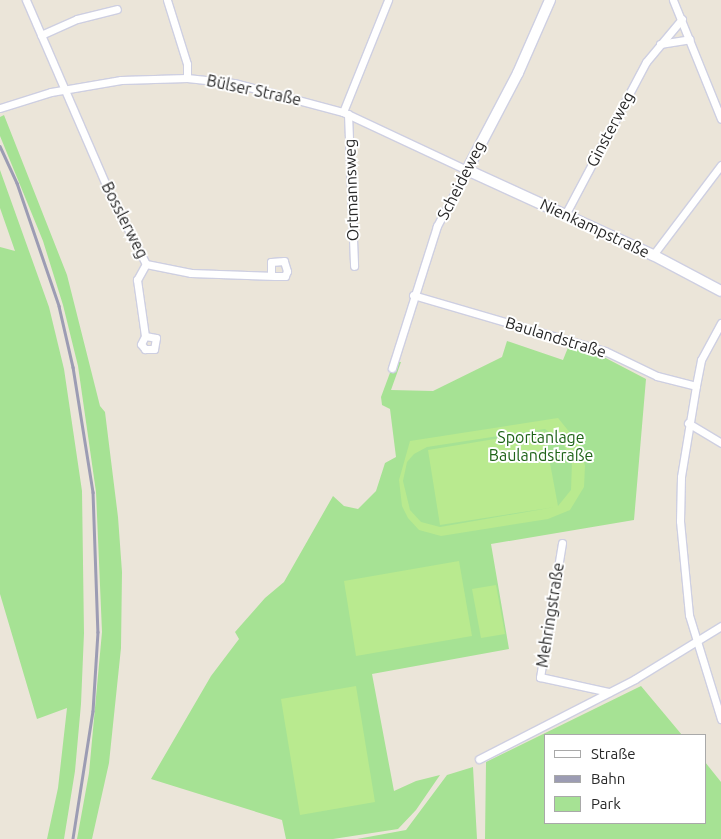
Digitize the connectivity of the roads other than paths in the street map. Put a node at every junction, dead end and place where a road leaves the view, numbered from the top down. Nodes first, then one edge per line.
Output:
1 (26, 0) edge
2 (166, 0) edge
3 (388, 0) edge
4 (550, 0) edge
5 (673, 0) edge
6 (117, 9) dead end
7 (682, 19) junction
8 (41, 35) junction
9 (690, 39) junction
10 (658, 45) junction
11 (187, 78) junction
12 (65, 89) junction
13 (0, 108) edge
14 (346, 113) junction
15 (721, 119) edge
16 (721, 165) edge
17 (466, 170) junction
18 (564, 215) junction
19 (653, 255) junction
20 (146, 264) junction
21 (354, 266) dead end
22 (271, 275) dead end
23 (721, 291) edge
24 (413, 295) junction
25 (721, 323) edge
26 (145, 336) dead end
27 (392, 368) dead end
28 (696, 386) junction
29 (688, 423) junction
30 (721, 443) edge
31 (562, 543) dead end
32 (721, 626) edge
33 (695, 641) junction
34 (609, 692) junction
35 (721, 719) edge
36 (479, 759) dead end

1 - 8 street, Bosslerweg
2 - 11 street
3 - 14 street
4 - 17 street, Scheideweg
5 - 7 street
6 - 8 street
7 - 9 street
7 - 10 street, Ginsterweg
8 - 12 street, Bosslerweg
9 - 10 street
9 - 15 street
10 - 18 street, Ginsterweg
11 - 12 street, Bülser Straße
11 - 14 street, Bülser Straße
12 - 13 street, Bülser Straße
12 - 20 street, Bosslerweg
14 - 17 street, Bülser Straße
14 - 21 street, Ortmannsweg
16 - 19 street
17 - 18 street, Nienkampstraße
17 - 24 street, Scheideweg
18 - 19 street, Nienkampstraße
19 - 23 street, Nienkampstraße
20 - 22 street, Bosslerweg
20 - 26 street
24 - 27 street, Scheideweg
24 - 28 street, Baulandstraße
25 - 28 street
28 - 29 street
29 - 30 street
29 - 33 street
31 - 34 street, Mehringstraße
32 - 33 street
33 - 34 street
33 - 35 street
34 - 36 street

